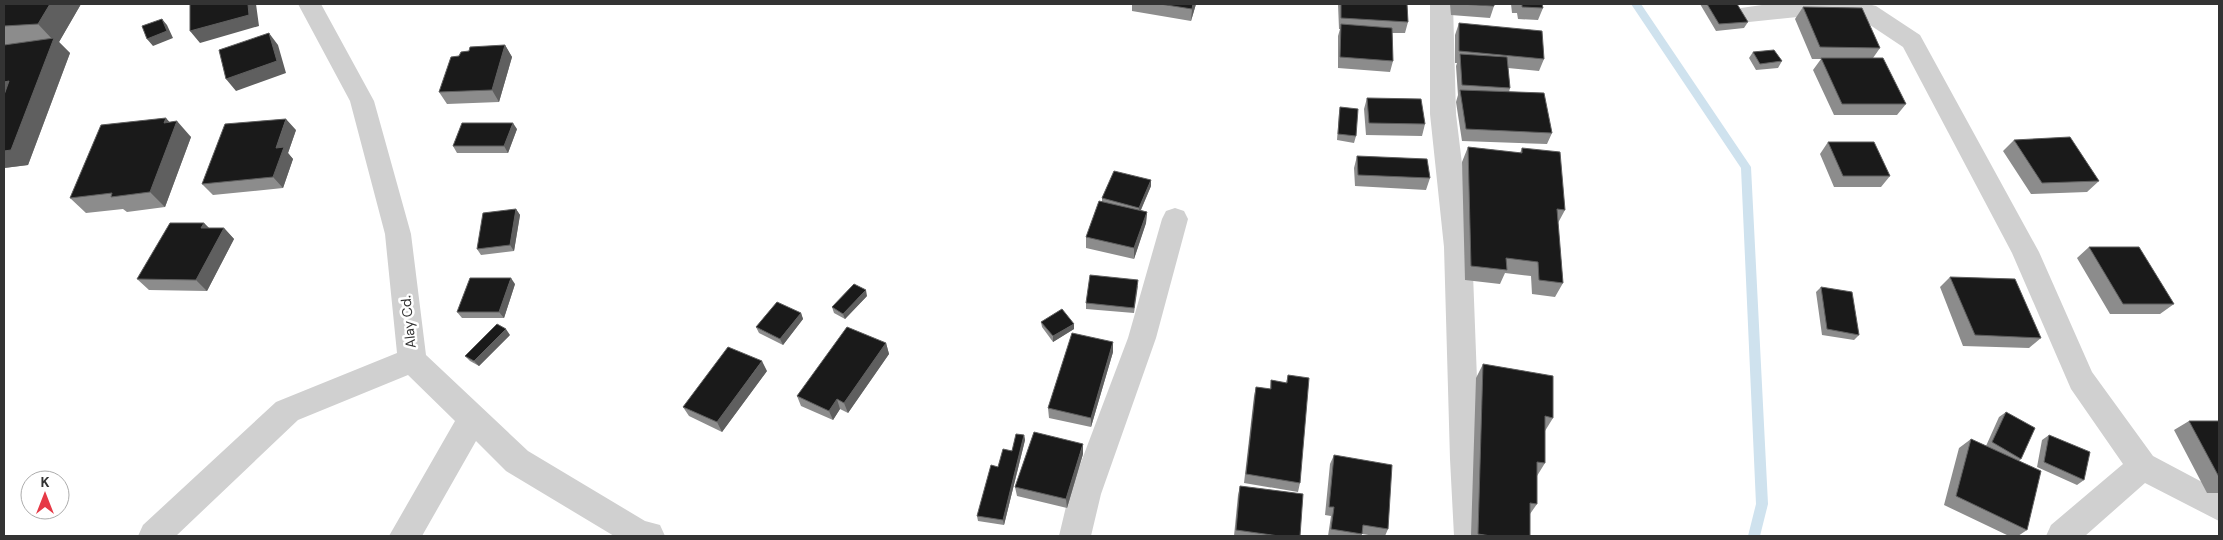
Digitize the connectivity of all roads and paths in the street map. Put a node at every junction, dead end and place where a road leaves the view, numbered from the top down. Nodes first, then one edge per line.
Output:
1 (310, 4) edge
2 (1441, 4) edge
3 (1750, 14) dead end
4 (1175, 219) dead end
5 (412, 360) junction
6 (473, 418) junction
7 (2142, 466) junction
8 (2219, 507) edge
9 (154, 536) edge
10 (405, 536) edge
11 (650, 536) edge
12 (1076, 536) edge
13 (1470, 536) edge
14 (2062, 536) edge

1 - 5 street, Alay Cd.
2 - 13 street
3 - 7 street
4 - 12 street
5 - 6 street, Alay Cd.
5 - 9 street
6 - 10 street
6 - 11 street, Alay Cd.
7 - 8 street
7 - 14 street

